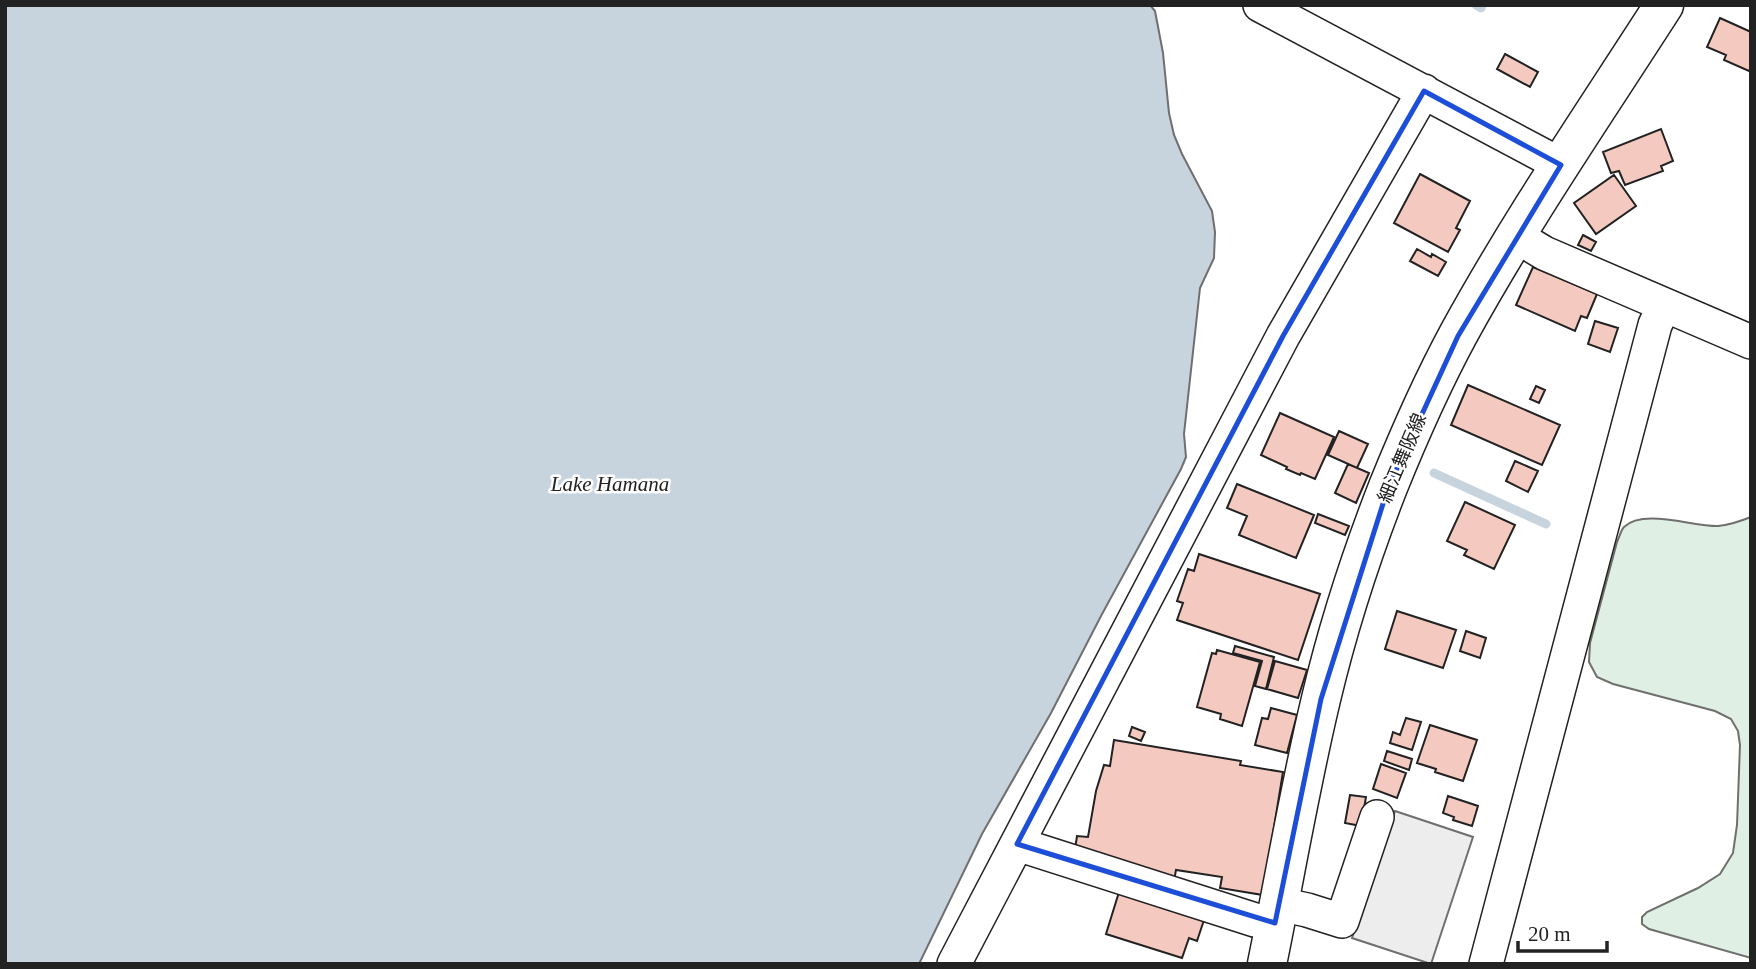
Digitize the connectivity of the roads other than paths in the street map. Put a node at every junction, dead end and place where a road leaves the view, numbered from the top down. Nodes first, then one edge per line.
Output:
1 (1260, 5) edge
2 (1664, 5) edge
3 (1423, 91) junction
4 (1561, 165) junction
5 (1516, 236) junction
6 (1664, 305) junction
7 (1751, 342) edge
8 (1377, 817) dead end
9 (1017, 844) junction
10 (1277, 914) junction
11 (954, 964) edge
12 (1267, 964) edge
13 (1486, 964) edge

1 - 3 street
2 - 4 main road, 細江舞阪線
3 - 4 street
3 - 9 street
4 - 5 main road, 細江舞阪線
5 - 6 street
5 - 10 main road, 細江舞阪線
6 - 7 street
6 - 13 street
8 - 10 street
9 - 10 street
9 - 11 street
10 - 12 main road, 細江舞阪線

